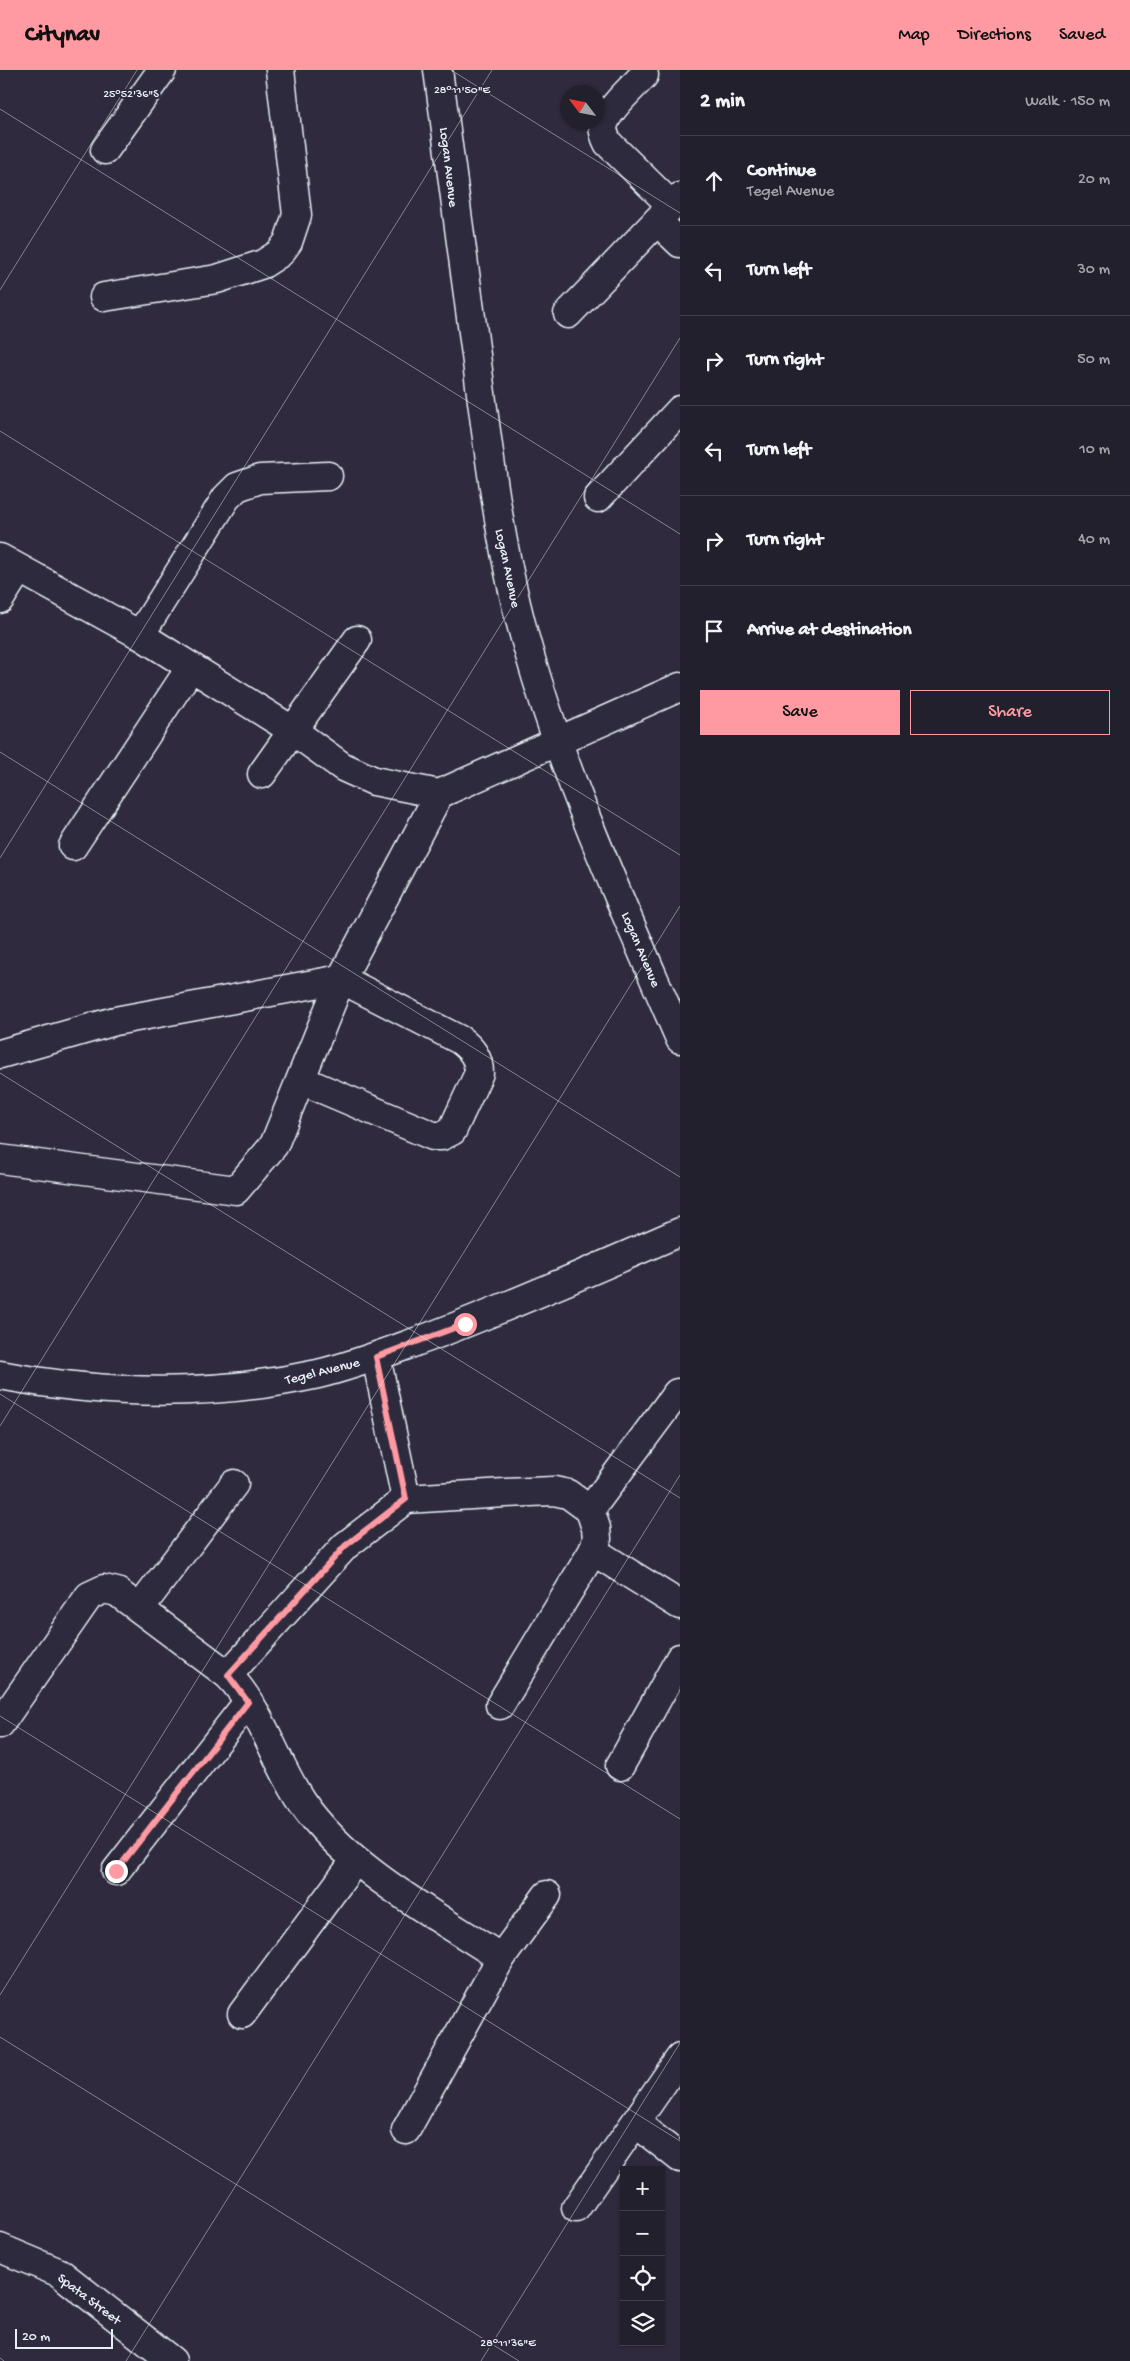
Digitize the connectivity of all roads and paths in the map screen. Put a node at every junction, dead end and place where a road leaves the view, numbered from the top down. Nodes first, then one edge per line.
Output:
1 (162, 70) edge
2 (280, 70) edge
3 (438, 70) edge
4 (644, 75) dead end
5 (105, 150) dead end
6 (670, 208) edge
7 (680, 243) edge
8 (104, 297) dead end
9 (568, 314) dead end
10 (680, 410) edge
11 (328, 476) dead end
12 (598, 498) dead end
13 (10, 563) edge
14 (0, 598) edge
15 (140, 635) junction
16 (357, 640) dead end
17 (191, 667) junction
18 (680, 687) edge
19 (292, 730) junction
20 (556, 741) junction
21 (262, 774) dead end
22 (438, 794) junction
23 (73, 846) dead end
24 (341, 979) junction
25 (680, 1039) edge
26 (0, 1054) edge
27 (301, 1080) junction
28 (0, 1159) edge
29 (680, 1232) edge
30 (376, 1357) junction
31 (0, 1376) edge
32 (676, 1394) dead end
33 (234, 1484) dead end
34 (406, 1499) junction
35 (590, 1510) junction
36 (593, 1551) junction
37 (680, 1605) edge
38 (140, 1608) junction
39 (680, 1658) edge
40 (228, 1675) junction
41 (248, 1702) junction
42 (500, 1705) dead end
43 (0, 1724) edge
44 (620, 1766) dead end
45 (355, 1861) junction
46 (116, 1871) dead end
47 (546, 1895) dead end
48 (501, 1958) junction
49 (242, 2014) dead end
50 (680, 2058) edge
51 (636, 2123) junction
52 (406, 2130) dead end
53 (680, 2158) edge
54 (576, 2208) dead end
55 (0, 2248) edge
56 (172, 2361) edge

1 - 5 street
2 - 8 street
3 - 20 street, Logan Avenue
4 - 6 street
6 - 7 street
6 - 9 street
10 - 12 street
11 - 15 street
13 - 14 street
13 - 15 street
15 - 17 street
16 - 19 street
17 - 19 street
17 - 23 street
18 - 20 street
19 - 21 street
19 - 22 street
20 - 22 street
20 - 25 street, Logan Avenue
22 - 24 street
24 - 26 street
24 - 27 street
24 - 27 street
27 - 28 street
29 - 30 street, Tegel Avenue
30 - 31 street, Tegel Avenue
30 - 34 street
32 - 35 street
33 - 38 street
34 - 35 street
34 - 40 street
35 - 36 street
36 - 37 street
36 - 42 street
38 - 40 street
38 - 43 street
39 - 44 street
40 - 41 street
41 - 45 street
41 - 46 street
45 - 48 street
45 - 49 street
47 - 48 street
48 - 52 street
50 - 51 street
51 - 53 street
51 - 54 street
55 - 56 street, Spata Street

